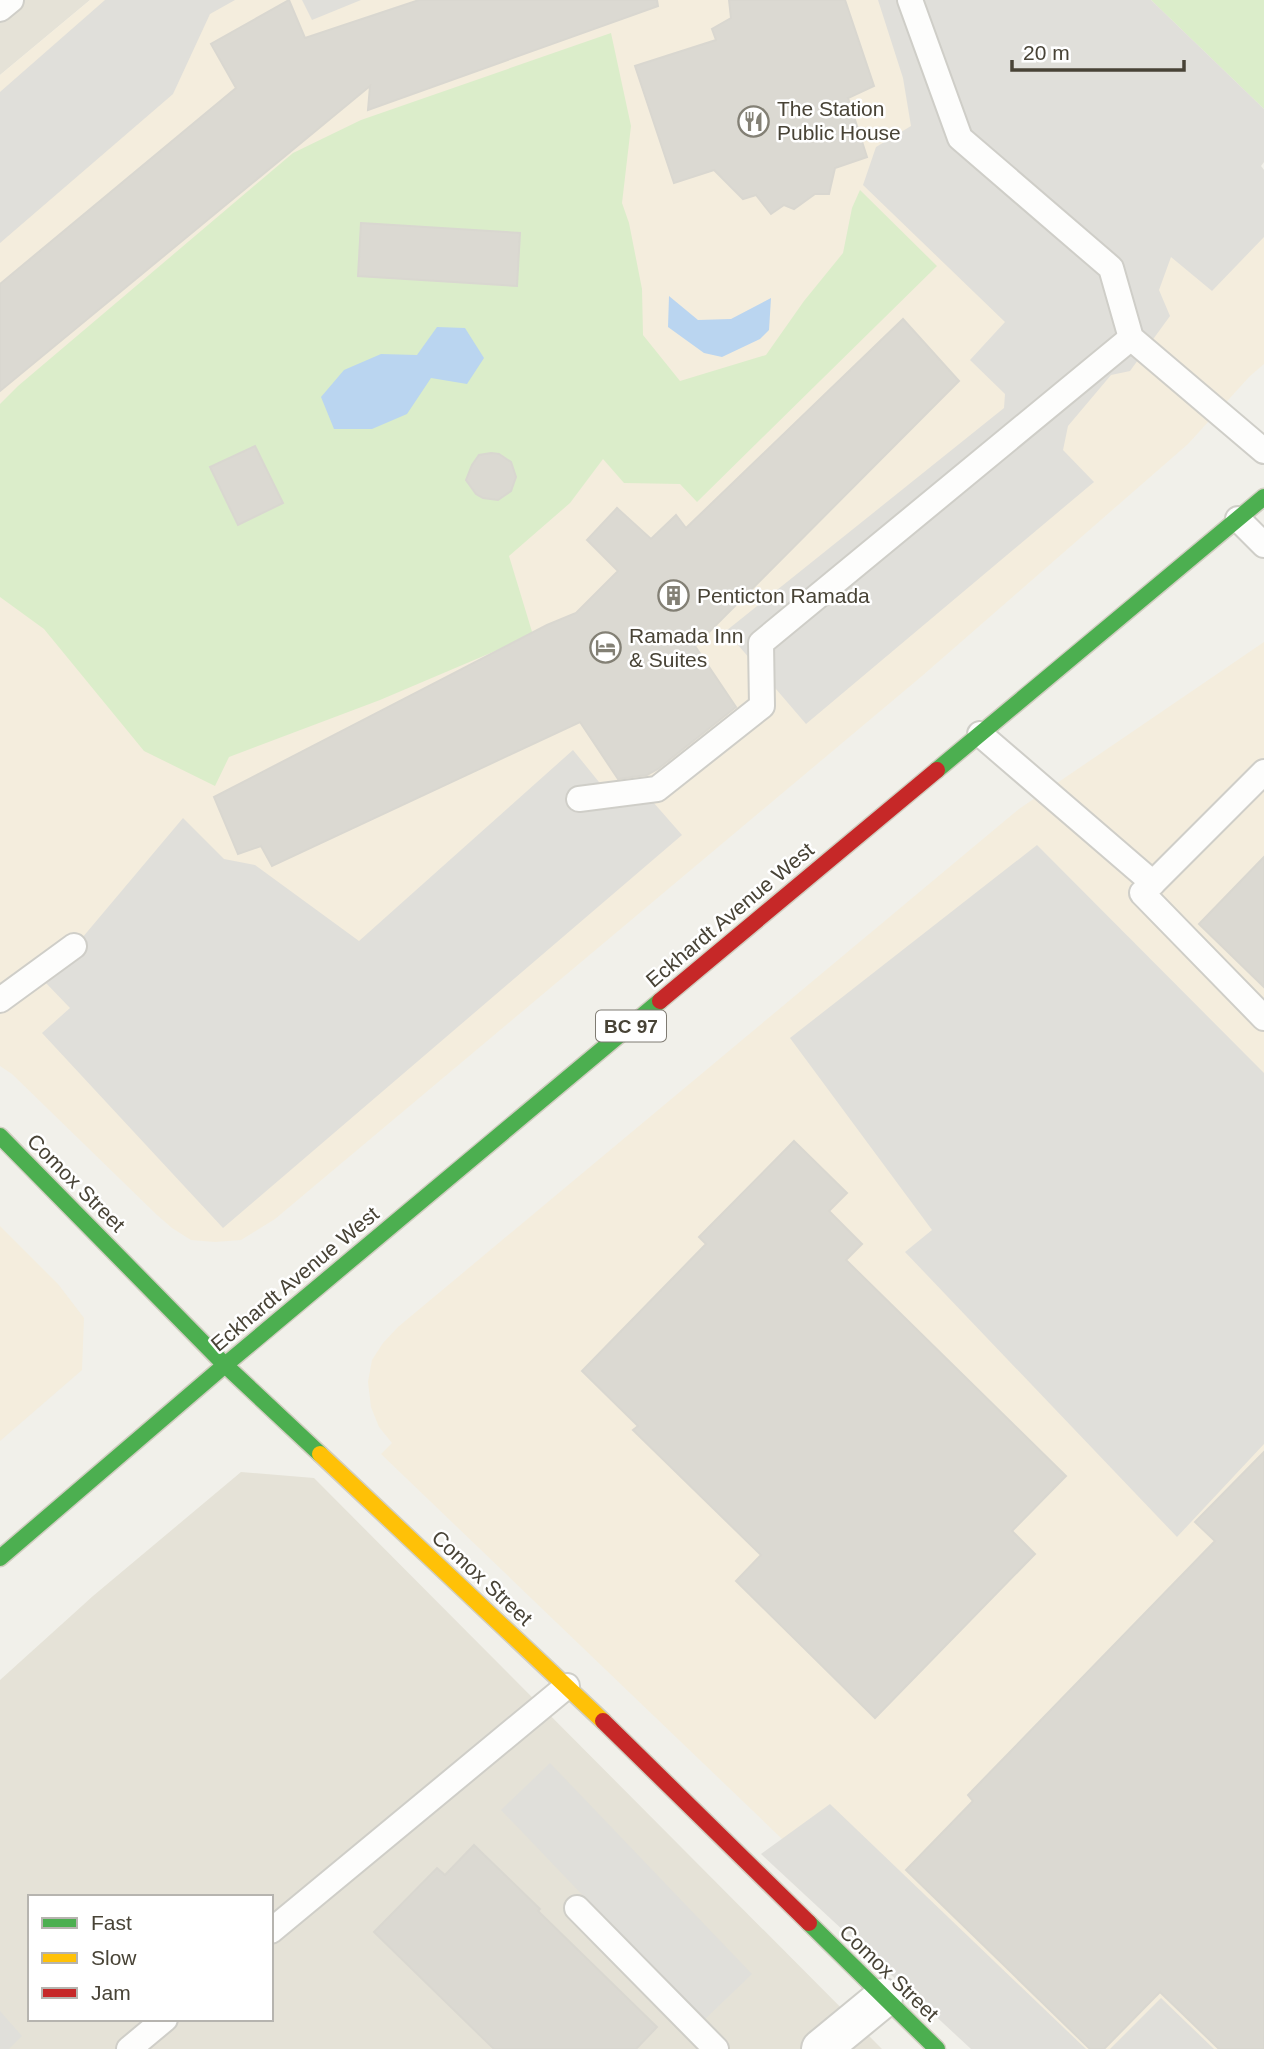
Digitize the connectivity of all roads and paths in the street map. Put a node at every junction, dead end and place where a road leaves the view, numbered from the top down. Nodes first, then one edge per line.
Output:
1 (11, 0) edge
2 (910, 0) edge
3 (0, 9) edge
4 (1130, 338) junction
5 (1264, 452) edge
6 (1264, 497) edge
7 (1238, 519) junction
8 (1264, 545) edge
9 (980, 734) junction
10 (1264, 772) edge
11 (579, 799) dead end
12 (1153, 883) junction
13 (74, 946) dead end
14 (0, 1000) edge
15 (1264, 1018) edge
16 (0, 1136) edge
17 (225, 1364) junction
18 (0, 1558) edge
19 (567, 1686) junction
20 (577, 1908) dead end
21 (273, 1929) edge
22 (883, 1998) junction
23 (163, 2021) edge
24 (129, 2049) edge
25 (716, 2049) edge
26 (821, 2049) edge
27 (937, 2049) edge

1 - 3 lane
2 - 4 lane
4 - 5 lane
4 - 11 lane
6 - 7 main road, Eckhardt Avenue West / BC 97
7 - 8 lane
7 - 9 main road, Eckhardt Avenue West / BC 97
9 - 12 lane
9 - 17 main road, Eckhardt Avenue West / BC 97
10 - 12 lane
12 - 15 lane
13 - 14 lane
16 - 17 main road, Comox Street
17 - 18 main road, Eckhardt Avenue West / BC 97
17 - 19 main road, Comox Street
19 - 21 lane
19 - 22 main road, Comox Street
20 - 25 lane
22 - 26 street
22 - 27 main road, Comox Street
23 - 24 lane

